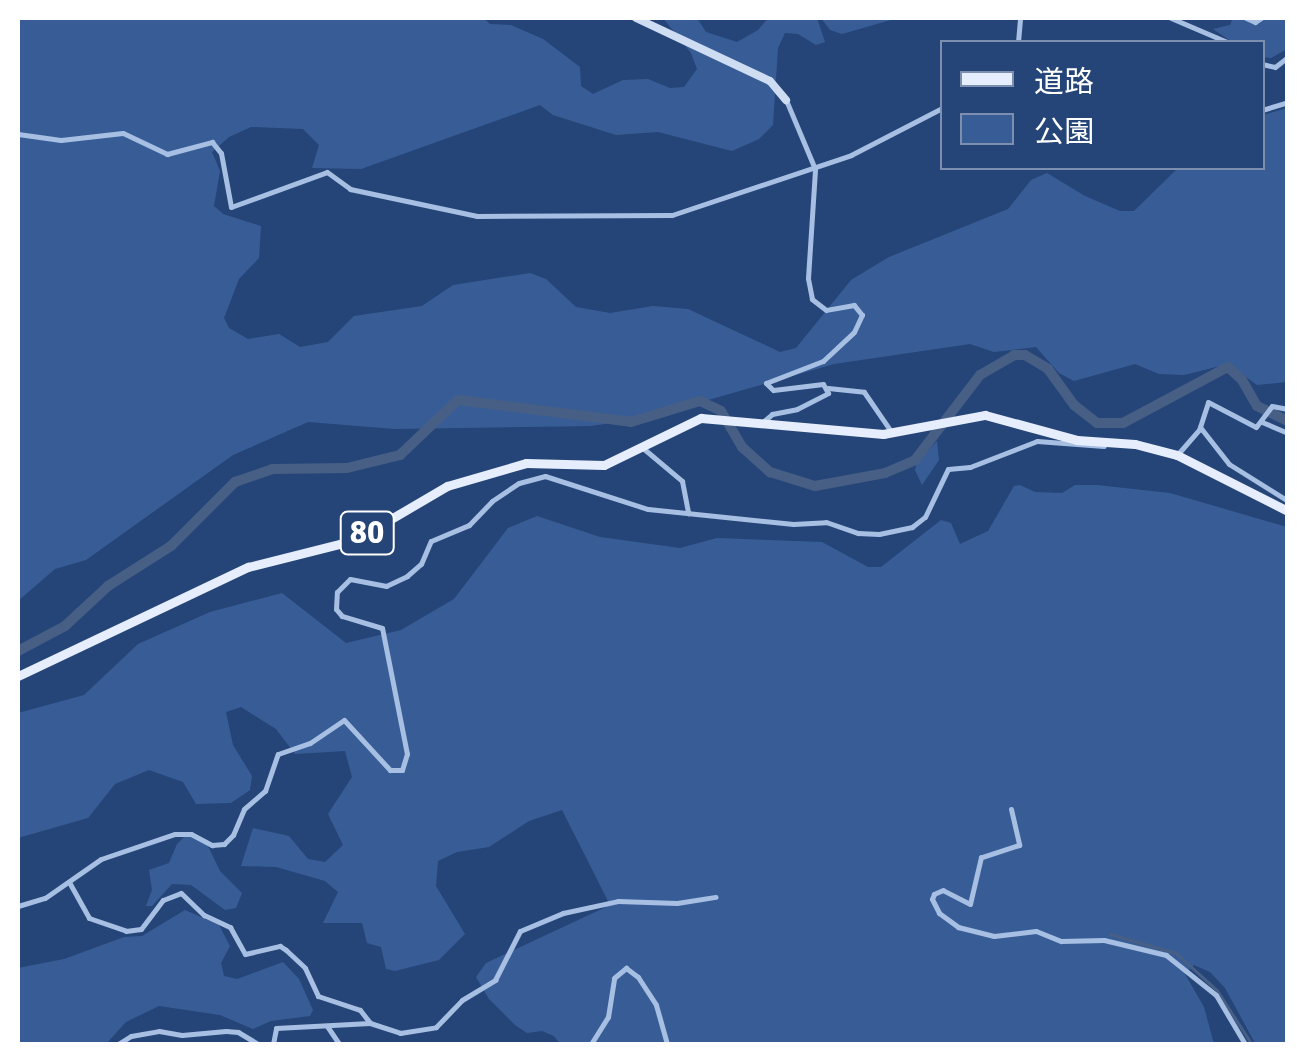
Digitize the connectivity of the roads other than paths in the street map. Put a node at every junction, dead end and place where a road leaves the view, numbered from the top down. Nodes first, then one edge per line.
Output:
1 (636, 18) edge
2 (1170, 18) edge
3 (1246, 18) edge
4 (1261, 18) edge
5 (1222, 40) edge
6 (1288, 57) edge
7 (1265, 65) edge
8 (786, 100) joint
9 (940, 109) edge
10 (18, 134) edge
11 (815, 169) junction
12 (828, 388) junction
13 (1288, 409) edge
14 (1263, 420) junction
15 (764, 422) junction
16 (1200, 427) junction
17 (892, 433) junction
18 (1288, 433) edge
19 (1111, 443) junction
20 (644, 449) junction
21 (1177, 455) junction
22 (1288, 501) edge
23 (1288, 510) edge
24 (688, 513) junction
25 (18, 676) edge
26 (1011, 810) dead end
27 (69, 882) junction
28 (716, 897) dead end
29 (18, 906) edge
30 (370, 1023) junction
31 (327, 1026) junction
32 (118, 1044) edge
33 (258, 1044) edge
34 (272, 1044) edge
35 (339, 1044) edge
36 (592, 1044) edge
37 (667, 1044) edge
38 (1244, 1044) edge

1 - 8 street
2 - 5 street
3 - 4 street
6 - 7 street
8 - 11 street
9 - 11 street
10 - 11 street
11 - 12 street
12 - 15 street
12 - 17 street
13 - 14 street
14 - 16 street
14 - 18 street
15 - 17 main road, 80
15 - 20 main road, 80
16 - 21 street
16 - 22 street
17 - 19 main road, 80
19 - 21 main road, 80
19 - 24 street
20 - 24 street
20 - 25 main road, 80
21 - 23 main road, 80
24 - 27 street
26 - 38 street
27 - 29 street
27 - 30 street
28 - 30 street
30 - 31 street
31 - 34 street
31 - 35 street
32 - 33 street
36 - 37 street

